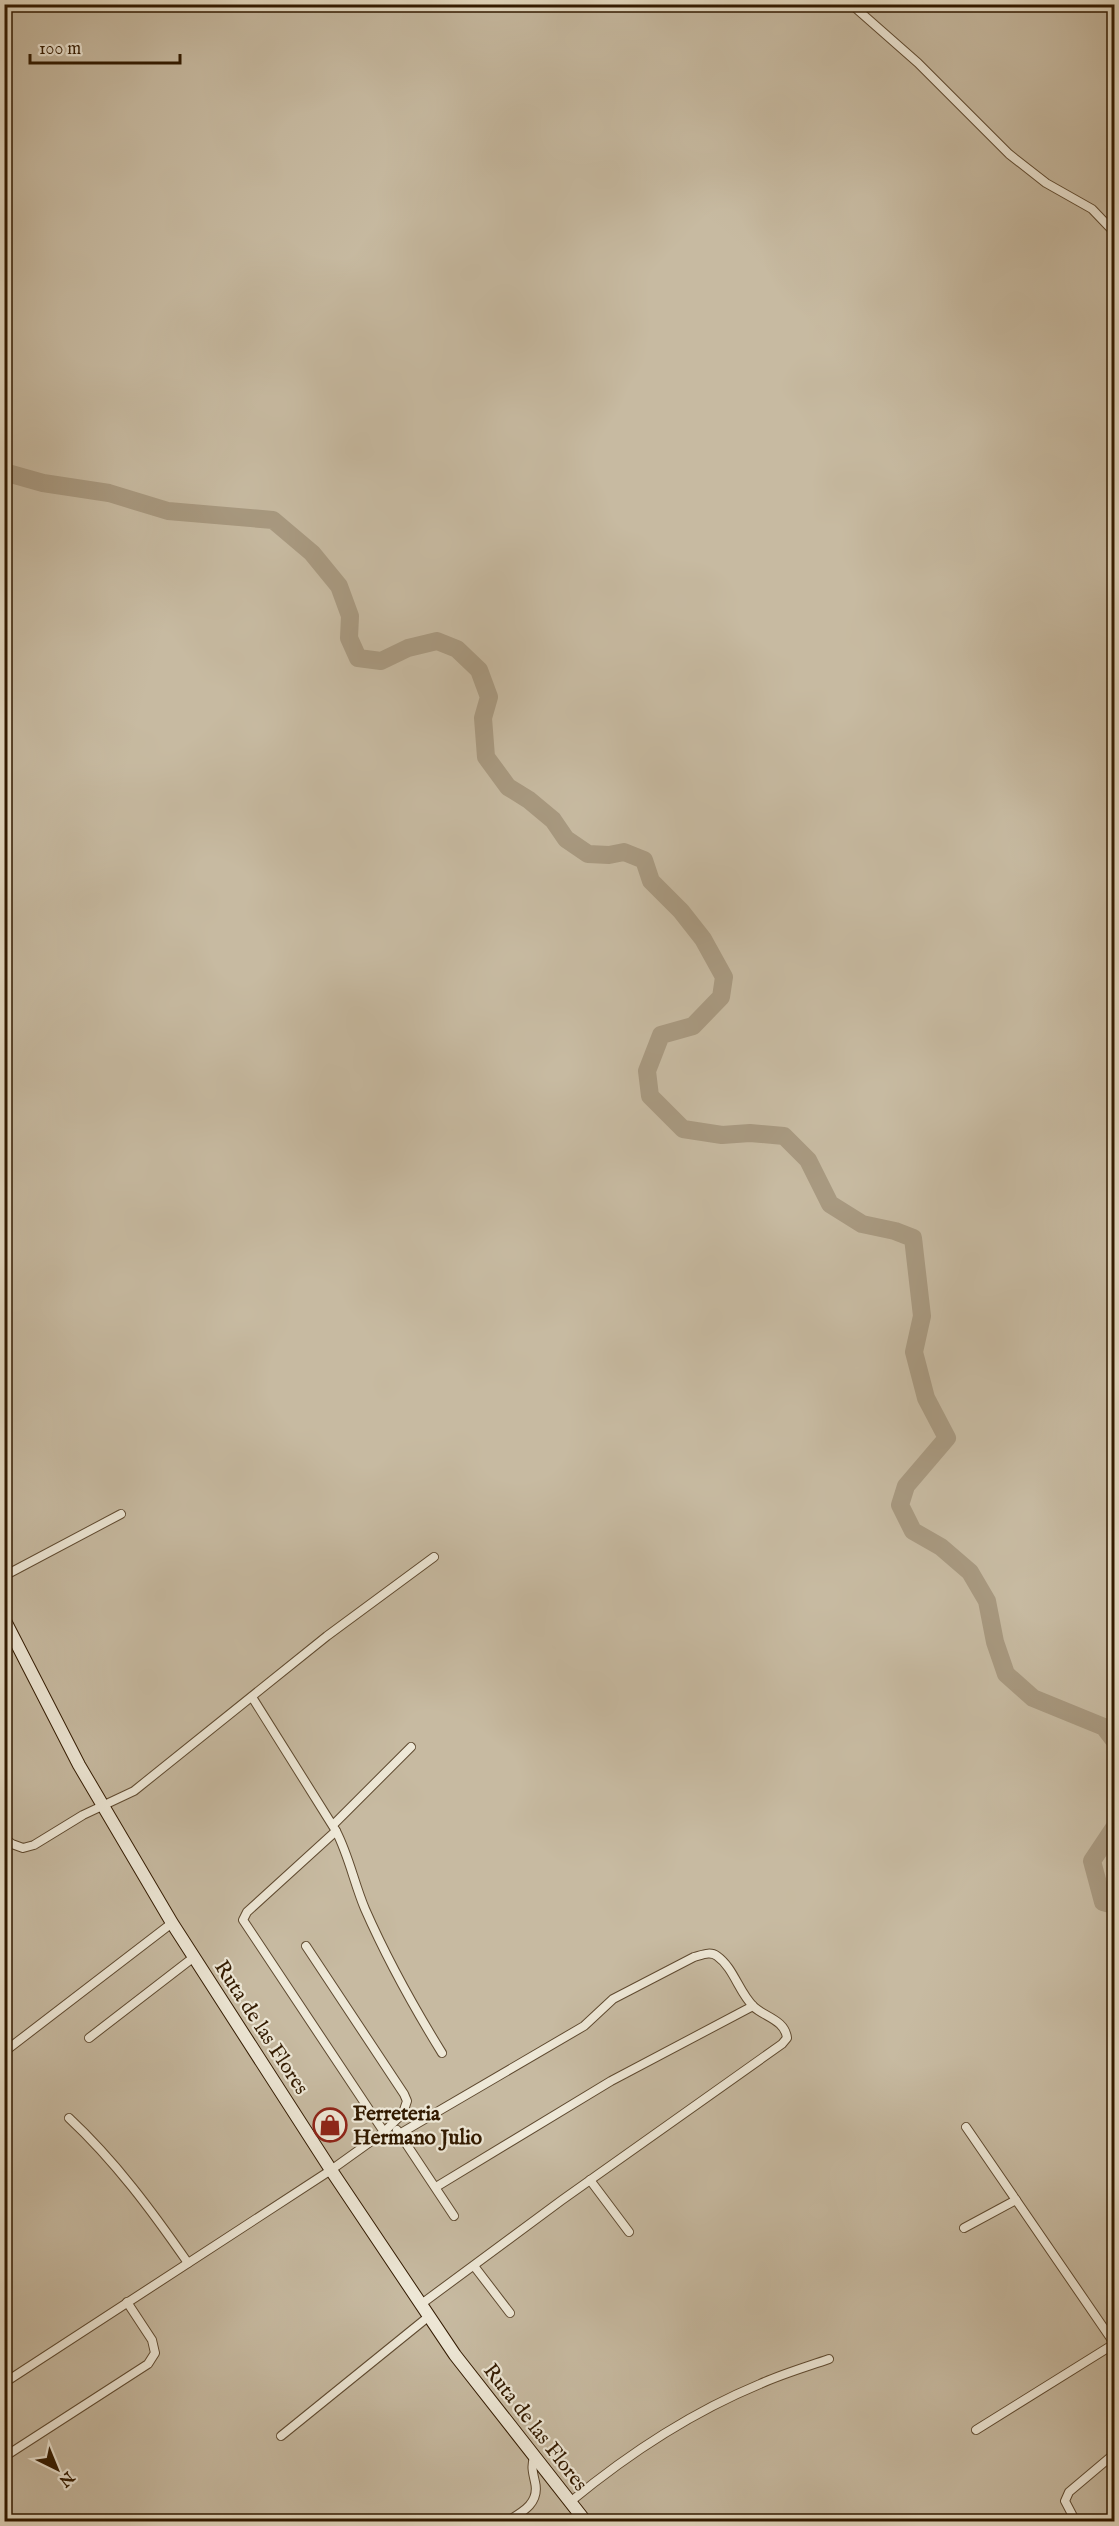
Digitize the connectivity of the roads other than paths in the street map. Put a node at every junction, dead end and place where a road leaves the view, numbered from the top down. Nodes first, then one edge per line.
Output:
1 (851, 4) edge
2 (1114, 232) edge
3 (122, 1514) dead end
4 (434, 1557) dead end
5 (4, 1576) edge
6 (4, 1619) edge
7 (252, 1697) junction
8 (411, 1747) dead end
9 (103, 1805) junction
10 (334, 1828) junction
11 (4, 1838) edge
12 (172, 1923) junction
13 (306, 1946) dead end
14 (194, 1958) junction
15 (753, 2006) junction
16 (89, 2038) dead end
17 (4, 2052) edge
18 (442, 2053) dead end
19 (69, 2118) dead end
20 (392, 2126) junction
21 (966, 2127) dead end
22 (384, 2132) junction
23 (401, 2133) junction
24 (331, 2170) junction
25 (590, 2180) junction
26 (436, 2187) junction
27 (1016, 2199) junction
28 (454, 2216) dead end
29 (964, 2228) dead end
30 (628, 2232) dead end
31 (188, 2263) junction
32 (474, 2266) junction
33 (127, 2302) junction
34 (420, 2305) junction
35 (510, 2313) dead end
36 (428, 2317) junction
37 (1114, 2343) edge
38 (829, 2359) dead end
39 (4, 2383) edge
40 (976, 2430) dead end
41 (281, 2436) dead end
42 (1114, 2454) edge
43 (4, 2457) edge
44 (534, 2458) junction
45 (570, 2502) junction
46 (506, 2522) edge
47 (586, 2522) edge
48 (1076, 2522) edge

1 - 2 street
3 - 5 street
4 - 7 street
6 - 9 main road, Ruta de las Flores
7 - 9 street
7 - 10 street
8 - 10 street
9 - 11 street
9 - 12 main road, Ruta de las Flores
10 - 18 street
10 - 22 street
12 - 14 main road, Ruta de las Flores
12 - 17 street
13 - 20 street
14 - 16 street
14 - 24 main road, Ruta de las Flores
15 - 23 street
15 - 25 street
15 - 26 street
19 - 31 street
20 - 22 street
20 - 23 street
21 - 27 street
22 - 24 street
23 - 26 street
24 - 31 street
24 - 34 main road, Ruta de las Flores
25 - 30 street
25 - 32 street
26 - 28 street
27 - 29 street
27 - 37 street
31 - 33 street
32 - 34 street
32 - 35 street
33 - 39 street
33 - 43 street
34 - 36 main road, Ruta de las Flores
36 - 41 street
36 - 44 main road, Ruta de las Flores
37 - 40 street
38 - 45 street
42 - 48 street
44 - 45 main road, Ruta de las Flores
44 - 46 street
45 - 47 main road, Ruta de las Flores

